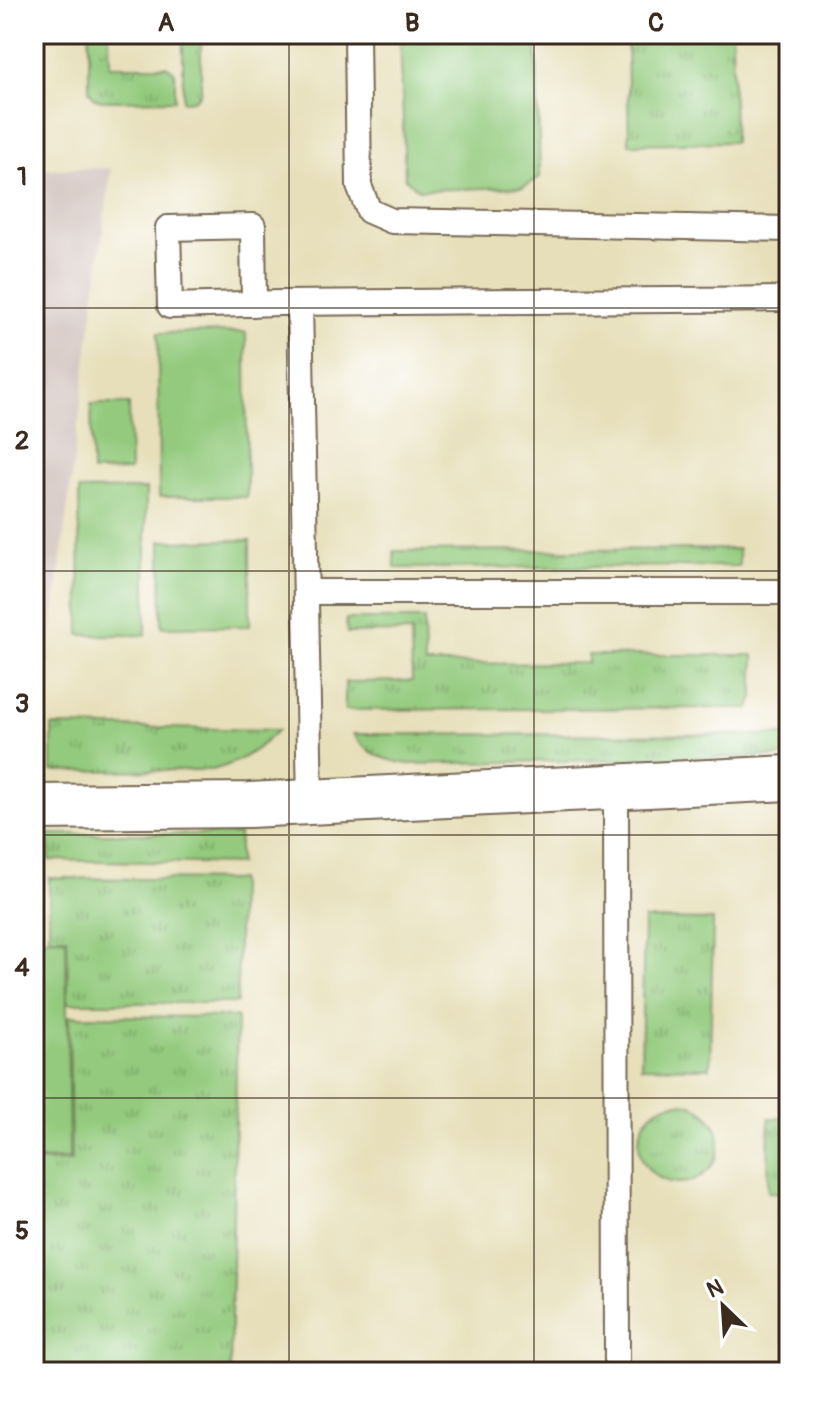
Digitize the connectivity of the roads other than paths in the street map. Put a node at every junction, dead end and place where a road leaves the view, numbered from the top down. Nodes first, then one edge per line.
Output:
1 (357, 34) edge
2 (789, 229) edge
3 (789, 299) edge
4 (300, 303) junction
5 (254, 304) junction
6 (306, 592) junction
7 (789, 592) edge
8 (789, 778) edge
9 (616, 787) junction
10 (310, 802) junction
11 (34, 807) edge
12 (617, 1372) edge

1 - 2 lane
3 - 4 lane
4 - 5 lane
4 - 6 lane
5 - 5 lane
6 - 7 lane
6 - 10 lane
8 - 9 street
9 - 10 street
9 - 12 lane
10 - 11 street

